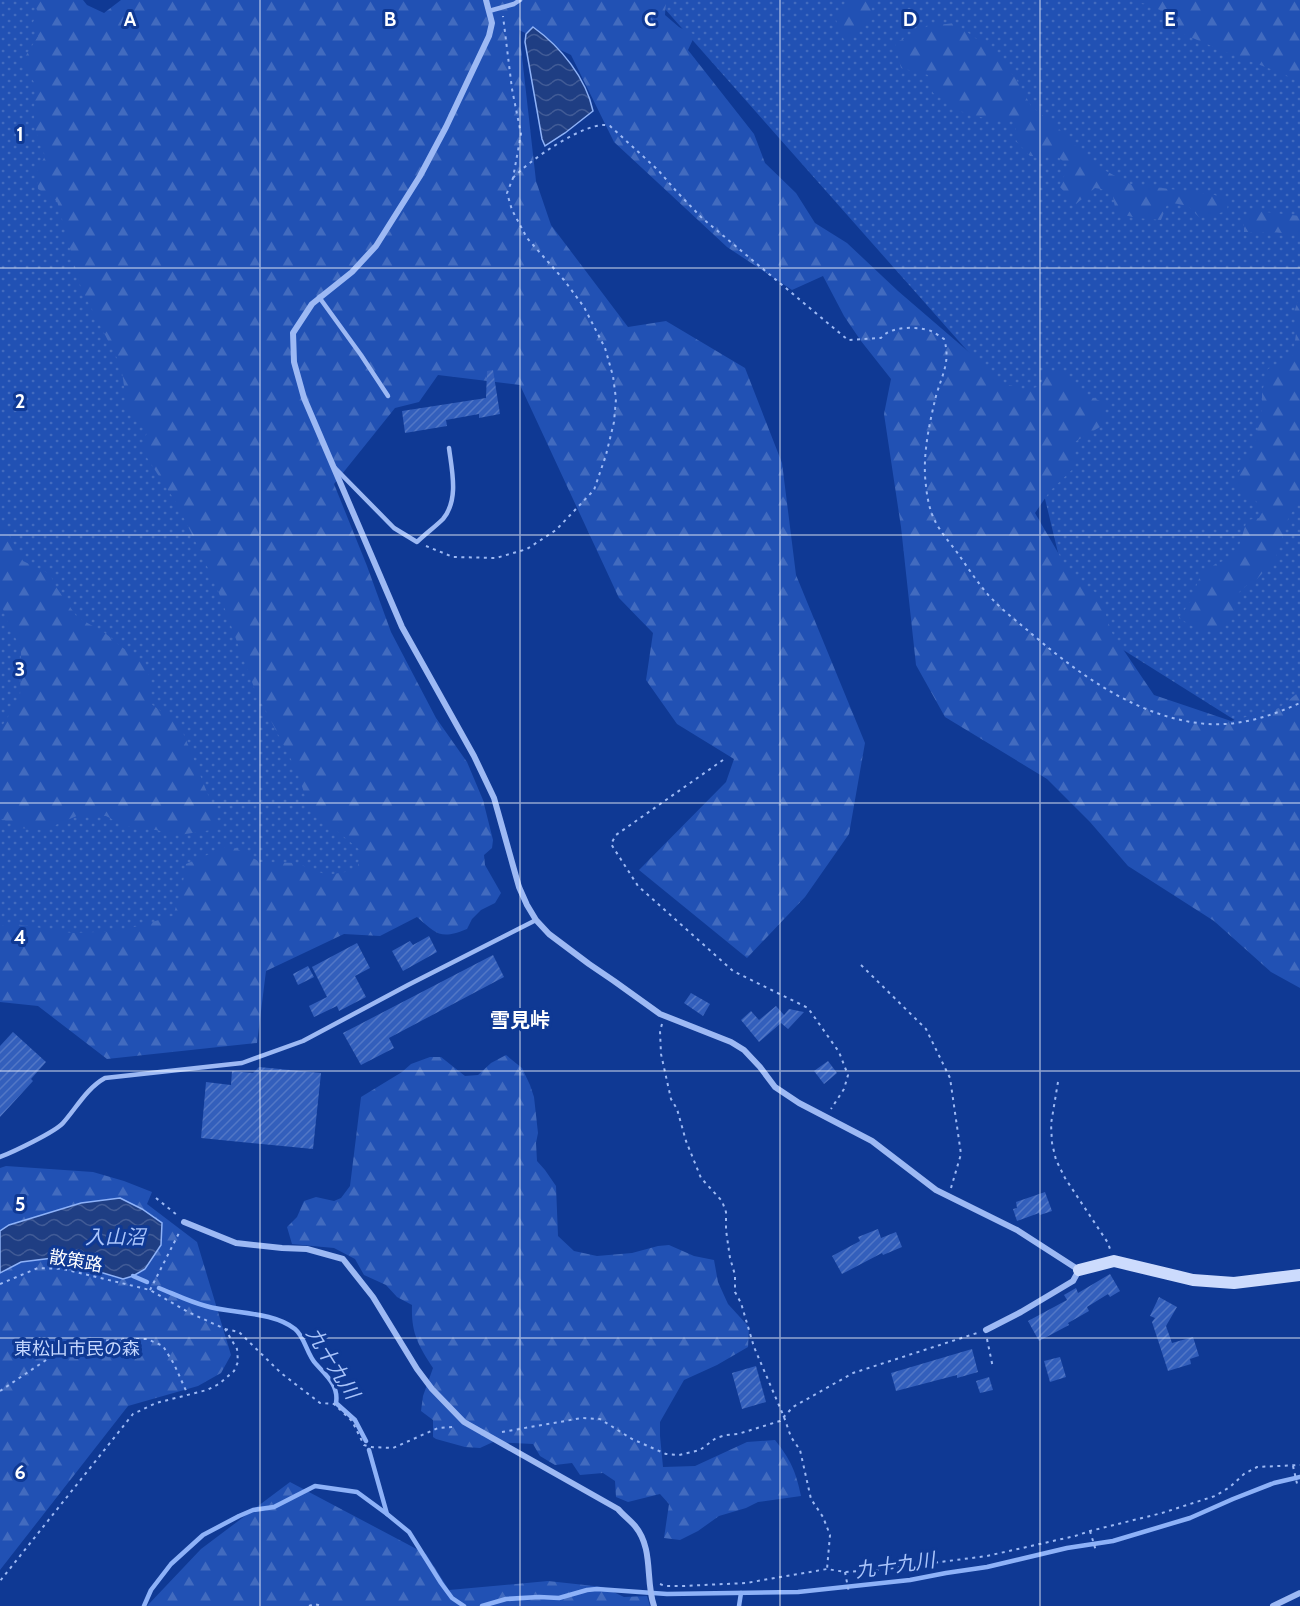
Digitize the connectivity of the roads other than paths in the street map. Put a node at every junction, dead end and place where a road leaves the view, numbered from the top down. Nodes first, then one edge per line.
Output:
1 (486, 0) edge
2 (520, 0) edge
3 (489, 11) junction
4 (319, 297) junction
5 (388, 396) dead end
6 (448, 448) dead end
7 (334, 466) junction
8 (536, 920) junction
9 (0, 1157) edge
10 (184, 1222) road end
11 (1079, 1270) junction
12 (1300, 1275) edge
13 (986, 1330) road end
14 (1300, 1593) edge
15 (653, 1604) edge
16 (1273, 1606) edge

1 - 3 street
2 - 3 lane
3 - 4 street
4 - 5 lane
4 - 7 street
6 - 7 lane
7 - 8 street
8 - 9 lane
8 - 11 street
10 - 15 street
11 - 12 street
11 - 13 street
14 - 16 street

